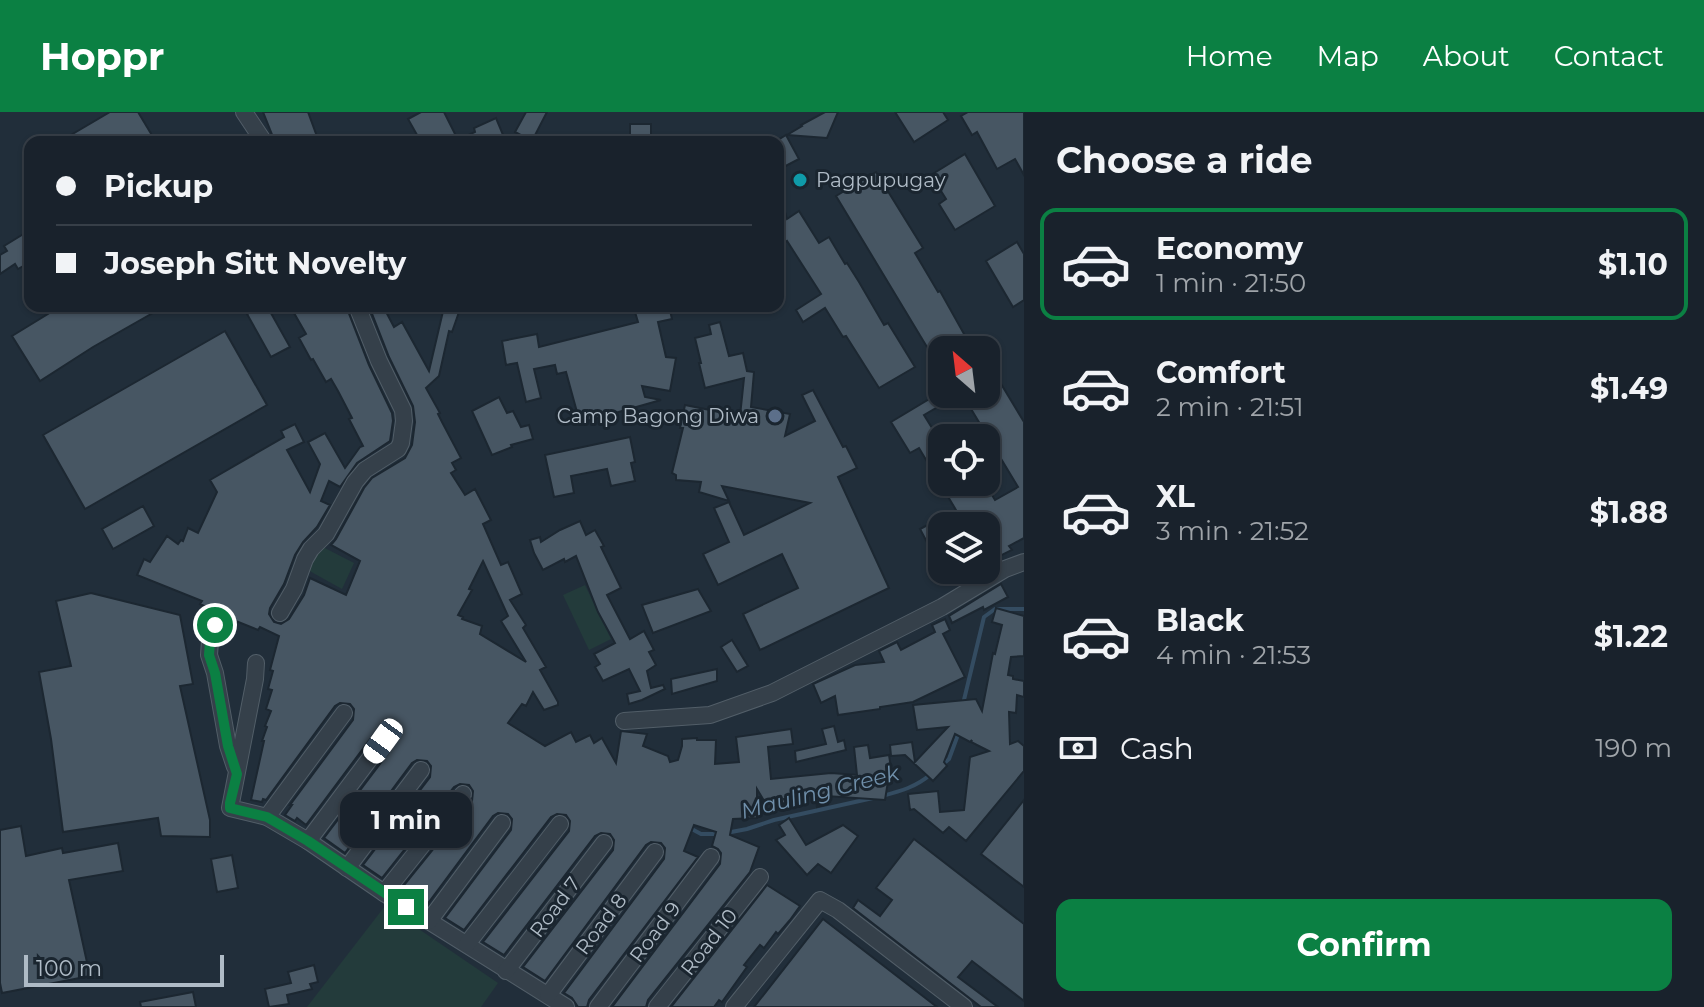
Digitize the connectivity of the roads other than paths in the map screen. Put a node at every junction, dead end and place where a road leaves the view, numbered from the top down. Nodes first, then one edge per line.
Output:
1 (244, 112) edge
2 (260, 136) edge
3 (359, 312) edge
4 (1024, 562) edge
5 (280, 613) dead end
6 (215, 625) dead end
7 (256, 663) dead end
8 (344, 713) dead end
9 (624, 721) dead end
10 (383, 741) dead end
11 (421, 770) dead end
12 (237, 774) junction
13 (463, 794) dead end
14 (267, 817) junction
15 (502, 823) dead end
16 (560, 824) dead end
17 (308, 841) junction
18 (604, 843) dead end
19 (655, 852) dead end
20 (711, 857) dead end
21 (347, 868) junction
22 (760, 877) dead end
23 (384, 893) junction
24 (429, 921) junction
25 (467, 944) junction
26 (506, 971) junction
27 (548, 995) junction
28 (566, 1007) edge
29 (598, 1007) edge
30 (657, 1007) edge
31 (734, 1007) edge
32 (964, 1007) edge

1 - 2 street
3 - 5 street
4 - 9 street
6 - 12 street
7 - 12 street
8 - 14 street
10 - 17 street
11 - 21 street
12 - 14 street
13 - 23 street
14 - 17 street
15 - 24 street
16 - 25 street
17 - 21 street
18 - 26 street, Road 7
19 - 27 street, Road 8
20 - 29 street, Road 9
21 - 23 street
22 - 30 street, Road 10
23 - 24 street
24 - 25 street
25 - 26 street
26 - 27 street
27 - 28 street
31 - 32 street

